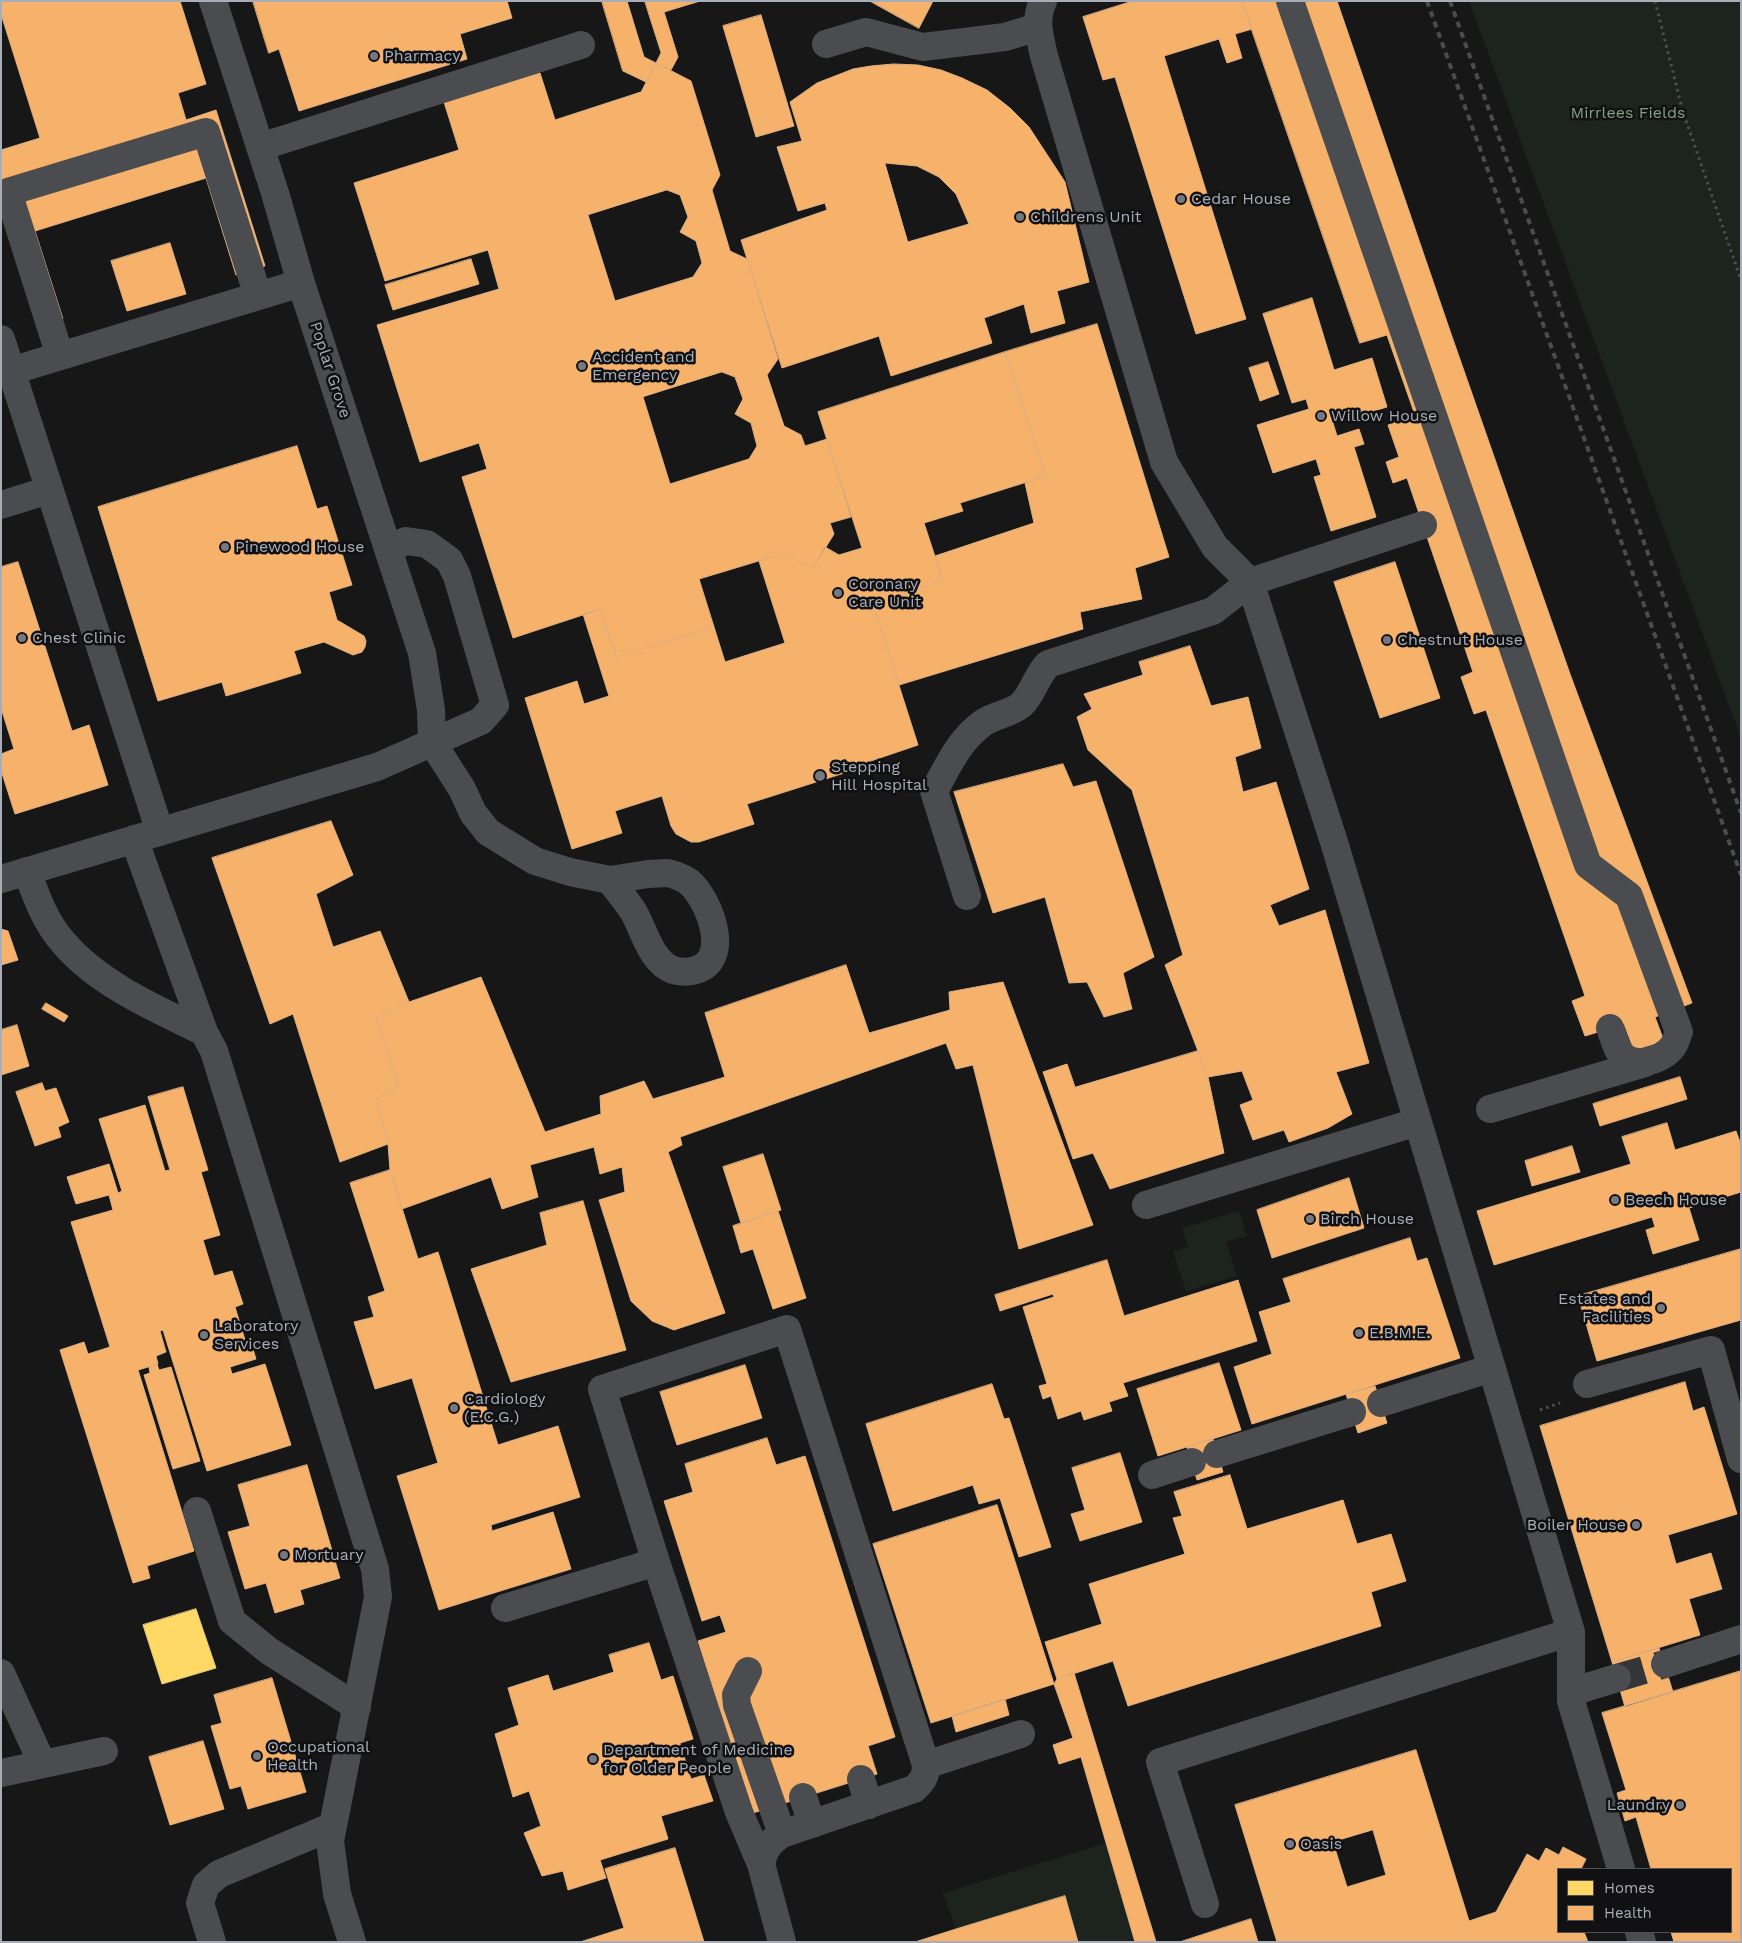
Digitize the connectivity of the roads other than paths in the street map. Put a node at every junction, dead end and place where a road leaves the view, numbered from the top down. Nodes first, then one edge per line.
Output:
1 (213, 1) edge
2 (1290, 1) edge
3 (1040, 14) edge
4 (826, 44) dead end
5 (581, 45) dead end
6 (260, 147) junction
7 (301, 283) junction
8 (258, 296) junction
9 (5, 353) edge
10 (60, 356) junction
11 (49, 490) junction
12 (1, 505) edge
13 (1423, 525) dead end
14 (389, 548) junction
15 (1250, 582) junction
16 (432, 742) junction
17 (160, 832) junction
18 (134, 839) junction
19 (27, 871) junction
20 (1, 879) edge
21 (610, 880) dead end
22 (967, 896) dead end
23 (1610, 1028) dead end
24 (204, 1032) junction
25 (1645, 1063) junction
26 (1490, 1109) dead end
27 (1417, 1122) junction
28 (1146, 1205) dead end
29 (1492, 1368) junction
30 (1587, 1384) road end
31 (1381, 1403) dead end
32 (1352, 1412) dead end
33 (1218, 1454) dead end
34 (1741, 1459) edge
35 (1192, 1462) dead end
36 (1152, 1475) dead end
37 (198, 1511) dead end
38 (656, 1562) junction
39 (505, 1608) dead end
40 (1571, 1632) junction
41 (1741, 1640) edge
42 (1665, 1664) tunnel mouth
43 (748, 1670) dead end
44 (1, 1673) edge
45 (1616, 1678) tunnel mouth
46 (1571, 1692) junction
47 (357, 1707) junction
48 (1022, 1734) dead end
49 (104, 1751) dead end
50 (42, 1763) junction
51 (926, 1764) junction
52 (1, 1773) edge
53 (860, 1779) dead end
54 (803, 1797) dead end
55 (869, 1805) junction
56 (812, 1824) junction
57 (331, 1827) junction
58 (782, 1834) junction
59 (761, 1864) junction
60 (1620, 1868) edge
61 (1205, 1904) dead end
62 (212, 1942) edge
63 (352, 1942) edge
64 (782, 1942) edge

1 - 6 street, Poplar Grove
2 - 25 street
3 - 4 street
3 - 15 street
5 - 6 street
6 - 7 street, Poplar Grove
7 - 8 street
7 - 14 street, Poplar Grove
8 - 10 street
8 - 10 street
9 - 10 street
9 - 11 street
11 - 12 street
11 - 17 street
13 - 15 street
14 - 16 street, Poplar Grove
14 - 16 street
15 - 22 street
15 - 27 street
16 - 17 street
16 - 21 street
17 - 18 street
18 - 19 street
18 - 24 street
19 - 20 street
19 - 24 street
23 - 25 street
24 - 47 street
25 - 26 street
27 - 28 street
27 - 29 street
29 - 31 street
29 - 40 street
30 - 34 street
32 - 33 street
35 - 36 street
37 - 47 street
38 - 39 street
38 - 51 street
38 - 59 street
40 - 46 street
40 - 61 street
41 - 42 street
43 - 58 street
44 - 50 street
45 - 46 street
46 - 60 street
47 - 57 street
48 - 51 street
49 - 50 street
50 - 52 street
51 - 55 street
53 - 55 street
54 - 56 street
55 - 56 street
56 - 58 street
57 - 62 street
57 - 63 street
58 - 59 street
59 - 64 street

